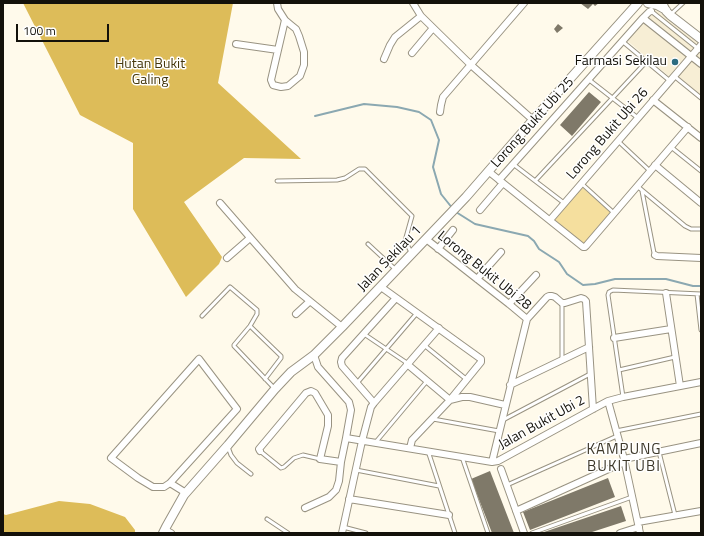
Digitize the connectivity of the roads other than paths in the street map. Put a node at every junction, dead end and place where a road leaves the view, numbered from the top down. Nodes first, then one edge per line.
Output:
1 (277, 3) edge
2 (421, 3) edge
3 (524, 3) edge
4 (647, 3) edge
5 (662, 3) edge
6 (683, 3) edge
7 (637, 4) edge
8 (414, 6) edge
9 (651, 11) joint
10 (668, 13) junction
11 (420, 16) junction
12 (643, 18) junction
13 (284, 20) junction
14 (433, 28) junction
15 (701, 39) edge
16 (622, 41) junction
17 (236, 44) dead end
18 (700, 48) edge
19 (278, 50) junction
20 (412, 53) dead end
21 (691, 57) junction
22 (384, 59) dead end
23 (647, 61) junction
24 (701, 64) edge
25 (471, 65) junction
26 (588, 79) junction
27 (672, 79) junction
28 (612, 98) junction
29 (701, 98) edge
30 (654, 100) junction
31 (440, 112) dead end
32 (638, 118) junction
33 (533, 120) junction
34 (688, 127) junction
35 (701, 138) edge
36 (618, 141) junction
37 (671, 147) junction
38 (513, 164) junction
39 (655, 165) junction
40 (488, 171) junction
41 (650, 171) junction
42 (701, 171) edge
43 (277, 181) dead end
44 (535, 181) junction
45 (501, 182) junction
46 (581, 183) junction
47 (637, 186) junction
48 (642, 191) junction
49 (220, 203) dead end
50 (564, 203) junction
51 (701, 203) edge
52 (480, 210) dead end
53 (614, 212) junction
54 (550, 220) junction
55 (701, 229) edge
56 (454, 230) dead end
57 (250, 238) junction
58 (426, 240) junction
59 (368, 244) dead end
60 (438, 249) junction
61 (501, 252) dead end
62 (412, 254) junction
63 (655, 255) joint
64 (227, 258) dead end
65 (701, 258) edge
66 (396, 270) junction
67 (536, 275) dead end
68 (477, 279) junction
69 (381, 287) junction
70 (666, 293) junction
71 (699, 294) edge
72 (396, 298) junction
73 (310, 302) junction
74 (562, 303) junction
75 (509, 304) junction
76 (417, 313) junction
77 (296, 314) dead end
78 (202, 316) dead end
79 (527, 319) junction
80 (250, 326) junction
81 (342, 327) junction
82 (439, 328) junction
83 (671, 329) junction
84 (701, 330) edge
85 (364, 334) junction
86 (614, 338) junction
87 (424, 345) junction
88 (589, 347) junction
89 (386, 349) junction
90 (314, 355) junction
91 (675, 357) junction
92 (562, 360) junction
93 (408, 364) junction
94 (619, 370) junction
95 (590, 373) junction
96 (265, 379) junction
97 (467, 379) junction
98 (428, 381) junction
99 (701, 382) edge
100 (357, 383) junction
101 (510, 385) junction
102 (680, 386) junction
103 (275, 389) junction
104 (623, 398) junction
105 (450, 400) junction
106 (608, 402) junction
107 (374, 403) junction
108 (505, 405) junction
109 (593, 409) junction
110 (701, 414) edge
111 (433, 419) junction
112 (501, 421) junction
113 (499, 431) junction
114 (617, 434) junction
115 (346, 438) junction
116 (362, 441) junction
117 (375, 443) junction
118 (228, 446) junction
119 (701, 446) edge
120 (410, 448) junction
121 (260, 451) joint
122 (428, 451) junction
123 (659, 452) junction
124 (462, 457) junction
125 (320, 458) junction
126 (624, 460) junction
127 (341, 462) junction
128 (492, 462) junction
129 (501, 469) dead end
130 (356, 470) junction
131 (251, 474) dead end
132 (170, 483) junction
133 (507, 485) junction
134 (439, 486) junction
135 (186, 493) junction
136 (633, 497) junction
137 (350, 499) junction
138 (305, 508) dead end
139 (701, 510) edge
140 (516, 511) junction
141 (449, 515) junction
142 (675, 515) junction
143 (267, 519) dead end
144 (639, 527) edge
145 (343, 530) edge
146 (167, 531) edge
147 (288, 533) edge
148 (366, 533) edge
149 (455, 533) edge
150 (488, 533) edge
151 (524, 533) edge
152 (532, 533) edge
153 (620, 533) edge

1 - 13 street
2 - 8 street
3 - 25 street
4 - 7 street
4 - 10 street
5 - 10 street
6 - 10 lane
7 - 33 street, Jalan Sekilau 1
8 - 11 street
9 - 12 street, Lorong Bukit Ubi 25
9 - 18 lane
10 - 15 street
11 - 14 street
11 - 22 street
12 - 16 street, Lorong Bukit Ubi 25
12 - 21 street
13 - 19 street
13 - 19 street
14 - 20 street
14 - 25 street
16 - 23 lane
16 - 26 street, Lorong Bukit Ubi 25
17 - 19 street
18 - 21 street, Lorong Bukit Ubi 26
21 - 24 street
21 - 27 street, Lorong Bukit Ubi 26
23 - 27 lane
23 - 28 lane
25 - 31 street
25 - 33 street
26 - 28 lane
26 - 38 street, Lorong Bukit Ubi 25
27 - 29 lane
27 - 30 street, Lorong Bukit Ubi 26
28 - 32 lane
28 - 44 lane
30 - 32 street, Lorong Bukit Ubi 26
30 - 34 street
32 - 36 street, Lorong Bukit Ubi 26
33 - 40 street, Jalan Sekilau 1
34 - 35 street
34 - 37 street
36 - 41 lane
36 - 46 street, Lorong Bukit Ubi 26
37 - 39 street
37 - 42 lane
38 - 44 lane
38 - 45 street, Lorong Bukit Ubi 25
39 - 41 street
39 - 51 street
40 - 45 street
40 - 58 street, Jalan Sekilau 1
41 - 47 street
43 - 62 lane
44 - 50 lane
45 - 52 street, Lorong Bukit Ubi 25
45 - 54 street
46 - 50 street, Lorong Bukit Ubi 26
46 - 53 lane
47 - 48 lane
47 - 53 street
48 - 55 lane
48 - 63 lane
49 - 57 street
50 - 54 street, Lorong Bukit Ubi 26
53 - 54 street
56 - 60 street
57 - 64 street
57 - 73 street
58 - 60 street, Lorong Bukit Ubi 28
58 - 62 street, Jalan Sekilau 1
59 - 66 lane
60 - 68 street, Lorong Bukit Ubi 28
61 - 68 street
62 - 66 street, Jalan Sekilau 1
63 - 65 street
66 - 69 street, Jalan Sekilau 1
67 - 75 street
68 - 75 street, Lorong Bukit Ubi 28
69 - 72 street
69 - 81 street, Jalan Sekilau 1
70 - 71 lane
70 - 83 street
70 - 86 lane
71 - 84 lane
72 - 76 street
72 - 85 street
73 - 77 street
73 - 81 street
74 - 79 street
74 - 88 street
74 - 92 lane
75 - 79 street, Lorong Bukit Ubi 28
76 - 82 street
76 - 89 lane
78 - 80 lane
79 - 101 street, Lorong Bukit Ubi 28
80 - 96 lane
80 - 96 lane
81 - 90 street, Jalan Sekilau 1
82 - 87 street
82 - 97 street
83 - 86 street
83 - 91 street
85 - 89 lane
85 - 100 street
86 - 94 lane
87 - 93 street
87 - 97 lane
88 - 92 street
88 - 95 street
89 - 93 lane
89 - 100 lane
90 - 103 street, Jalan Sekilau 1
90 - 115 street
91 - 94 lane
91 - 102 street
92 - 101 street
93 - 98 street
93 - 107 street
94 - 104 lane
95 - 109 street
95 - 112 lane
96 - 103 lane
97 - 105 street
98 - 105 street
98 - 117 lane
99 - 102 street, Jalan Bukit Ubi 2
100 - 107 street
101 - 108 street, Lorong Bukit Ubi 28
102 - 104 street, Jalan Bukit Ubi 2
103 - 118 street, Jalan Sekilau 1
104 - 106 street, Jalan Bukit Ubi 2
105 - 108 street
105 - 111 street
106 - 109 street, Jalan Bukit Ubi 2
106 - 114 street
107 - 116 street
108 - 112 street, Lorong Bukit Ubi 28
109 - 128 street, Jalan Bukit Ubi 2
110 - 114 lane
111 - 113 lane
111 - 120 street
112 - 113 street, Lorong Bukit Ubi 28
113 - 128 street, Lorong Bukit Ubi 28
114 - 126 street
114 - 133 lane
115 - 116 street, Jalan Bukit Ubi 2
115 - 127 street
116 - 117 street, Jalan Bukit Ubi 2
116 - 130 street
117 - 120 street, Jalan Bukit Ubi 2
118 - 131 lane
118 - 135 street, Jalan Sekilau 1
119 - 123 street
120 - 122 street, Jalan Bukit Ubi 2
121 - 125 lane
121 - 125 street
122 - 124 street, Jalan Bukit Ubi 2
122 - 134 lane
123 - 126 street
123 - 142 lane
124 - 128 street, Jalan Bukit Ubi 2
124 - 150 lane
125 - 127 street
126 - 136 street
126 - 140 street
127 - 138 street
129 - 133 street
130 - 134 lane
130 - 137 street
132 - 132 street
132 - 135 street
133 - 140 street
134 - 141 lane
135 - 146 street, Jalan Sekilau 1
136 - 144 street
136 - 152 lane
137 - 141 street
137 - 145 street
139 - 142 street
140 - 151 street
141 - 149 lane
142 - 144 street
143 - 147 lane
144 - 153 street
145 - 148 lane

